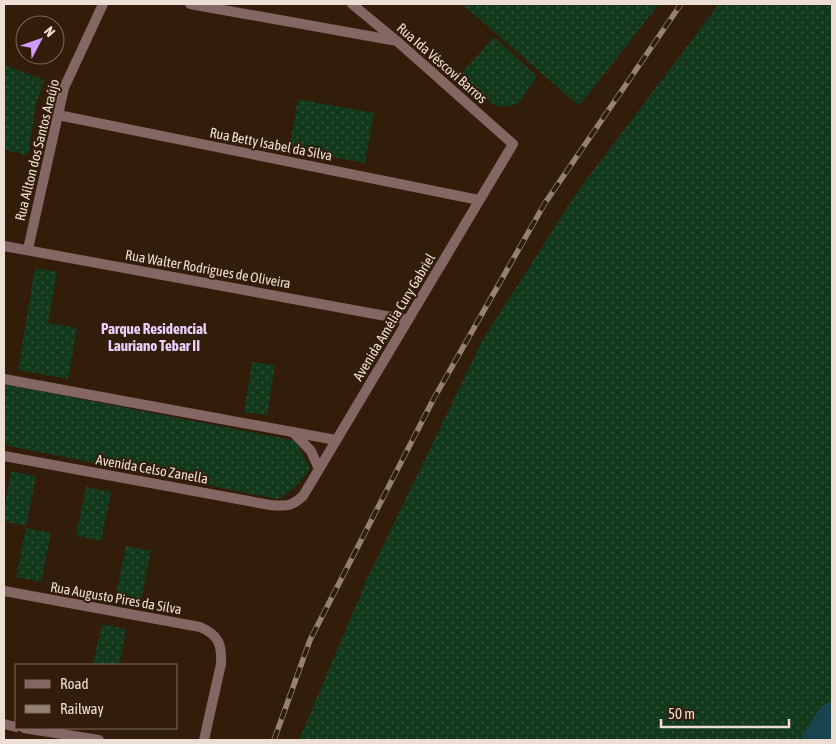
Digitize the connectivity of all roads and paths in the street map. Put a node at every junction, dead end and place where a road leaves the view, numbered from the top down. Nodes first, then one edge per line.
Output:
1 (103, 4) edge
2 (190, 4) edge
3 (352, 4) edge
4 (398, 42) junction
5 (58, 116) junction
6 (513, 144) joint
7 (479, 200) junction
8 (4, 246) edge
9 (28, 250) junction
10 (408, 320) junction
11 (4, 379) edge
12 (293, 432) junction
13 (336, 440) junction
14 (4, 456) edge
15 (319, 469) junction
16 (296, 503) joint
17 (4, 591) edge
18 (30, 729) edge
19 (99, 740) edge
20 (204, 740) edge

1 - 5 street, Rua Aílton dos Santos Araújo
2 - 4 street
3 - 4 street, Rua Ida Véscovi Barros
4 - 6 street, Rua Ida Véscovi Barros
5 - 7 street, Rua Betty Isabel da Silva
5 - 9 street, Rua Aílton dos Santos Araújo
6 - 7 street, Avenida Amélia Cury Gabriel
7 - 10 street, Avenida Amélia Cury Gabriel
8 - 9 street, Rua Walter Rodrigues de Oliveira
9 - 10 street, Rua Walter Rodrigues de Oliveira
10 - 13 street, Avenida Amélia Cury Gabriel
11 - 12 street
12 - 13 street
12 - 15 street
13 - 15 street, Avenida Amélia Cury Gabriel
14 - 16 street, Avenida Celso Zanella
15 - 16 street, Avenida Amélia Cury Gabriel
17 - 20 street, Rua Augusto Pires da Silva
18 - 19 street

